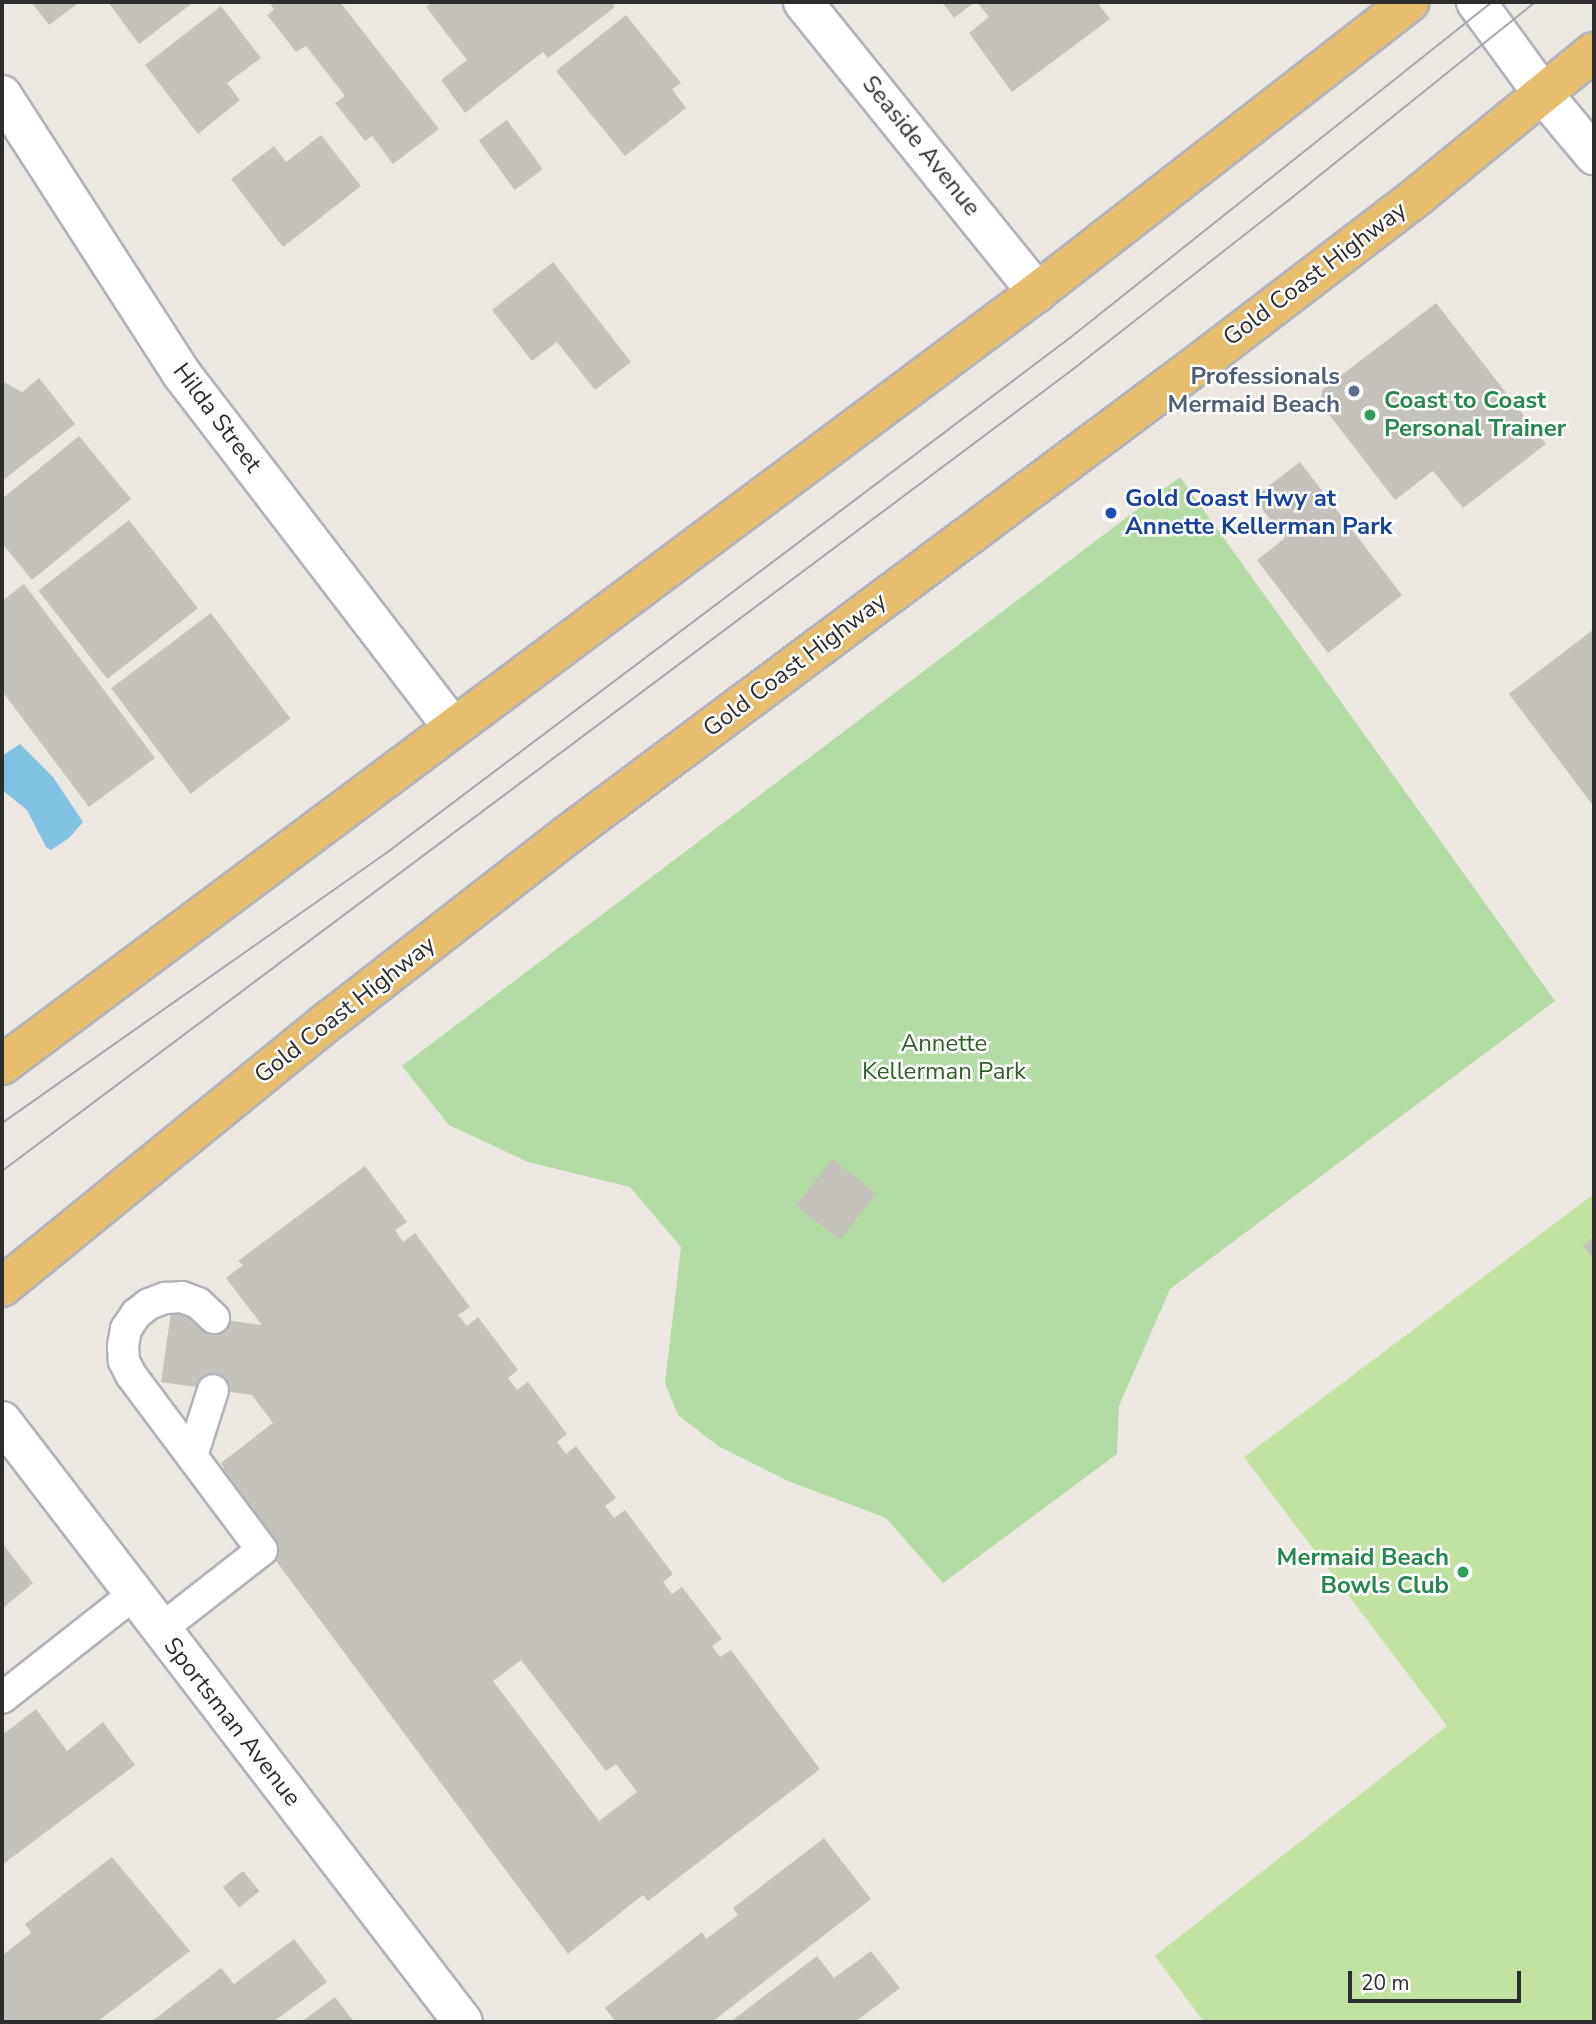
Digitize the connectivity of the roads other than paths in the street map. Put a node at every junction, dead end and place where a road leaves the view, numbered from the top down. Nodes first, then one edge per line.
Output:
1 (803, 2) edge
2 (1409, 2) edge
3 (1476, 2) edge
4 (1594, 52) edge
5 (1543, 94) junction
6 (2, 95) edge
7 (1594, 155) edge
8 (1037, 292) junction
9 (453, 727) junction
10 (2, 1065) edge
11 (2, 1287) edge
12 (214, 1318) dead end
13 (213, 1390) dead end
14 (2, 1422) edge
15 (192, 1456) junction
16 (133, 1595) junction
17 (161, 1629) junction
18 (2, 1698) edge
19 (463, 2022) edge

1 - 8 street, Seaside Avenue
2 - 8 highway
3 - 5 street
4 - 5 highway, Gold Coast Highway
5 - 7 street
5 - 11 highway, Gold Coast Highway
6 - 9 street, Hilda Street
8 - 9 highway
9 - 10 highway
12 - 15 lane
13 - 15 lane
14 - 16 street, Sportsman Avenue
15 - 17 lane
16 - 17 street, Sportsman Avenue
16 - 18 lane
17 - 19 street, Sportsman Avenue

